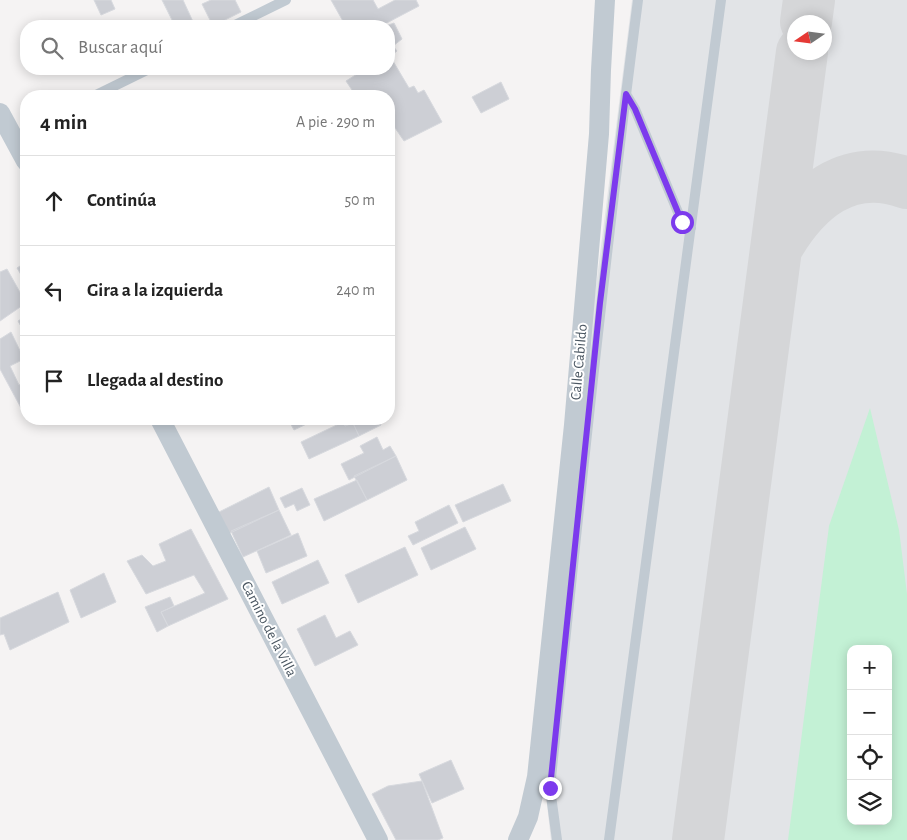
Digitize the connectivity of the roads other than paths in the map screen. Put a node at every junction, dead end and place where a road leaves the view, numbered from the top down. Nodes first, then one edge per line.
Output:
1 (286, 0) edge
2 (605, 0) edge
3 (638, 0) edge
4 (721, 0) edge
5 (246, 20) edge
6 (137, 75) edge
7 (106, 90) edge
8 (626, 94) junction
9 (0, 113) edge
10 (20, 144) edge
11 (691, 228) junction
12 (163, 425) edge
13 (378, 840) edge
14 (518, 840) edge
15 (557, 840) edge
16 (609, 840) edge

1 - 5 lane
2 - 14 street, Calle Cabildo
3 - 8 lane
4 - 11 lane
6 - 7 lane
8 - 11 lane
8 - 15 lane
9 - 10 street
11 - 16 lane
12 - 13 street, Camino de la Villa

